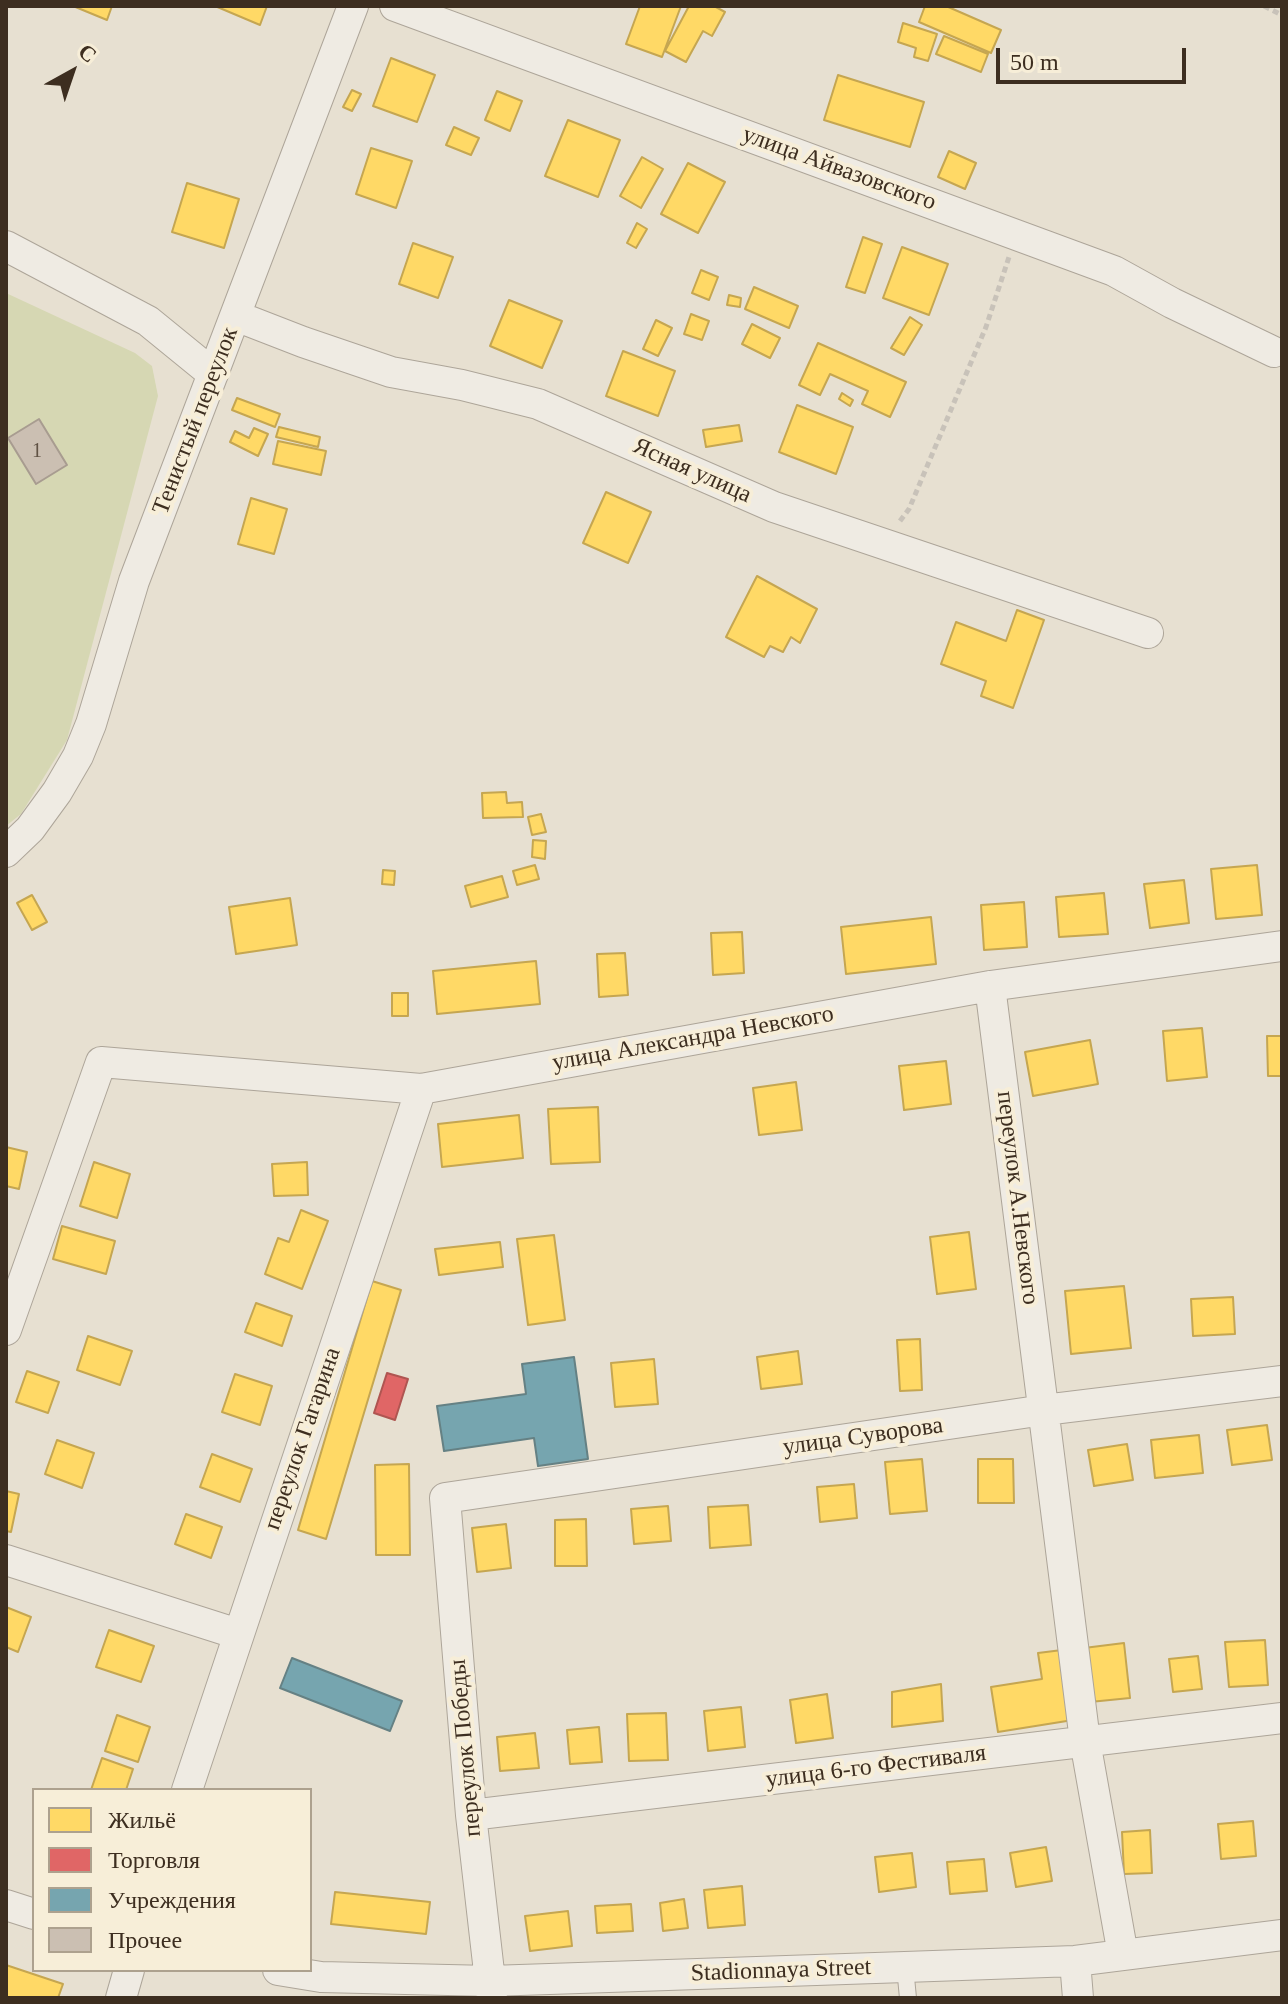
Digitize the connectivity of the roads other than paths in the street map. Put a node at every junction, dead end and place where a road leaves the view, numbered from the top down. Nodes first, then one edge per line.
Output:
1 (353, 6) edge
2 (395, 6) edge
3 (6, 246) edge
4 (236, 316) junction
5 (1274, 352) dead end
6 (213, 374) junction
7 (1148, 633) dead end
8 (6, 852) edge
9 (1282, 946) edge
10 (990, 986) junction
11 (421, 1089) junction
12 (6, 1330) edge
13 (1282, 1381) edge
14 (1044, 1410) junction
15 (445, 1498) joint
16 (6, 1560) edge
17 (238, 1634) junction
18 (1282, 1718) edge
19 (1085, 1741) junction
20 (188, 1788) edge
21 (471, 1815) junction
22 (6, 1905) edge
23 (32, 1913) edge
24 (1282, 1935) edge
25 (1123, 1955) junction
26 (1075, 1961) junction
27 (905, 1967) junction
28 (128, 1972) edge
29 (290, 1972) edge
30 (491, 1989) edge
31 (121, 1998) edge
32 (908, 1998) edge
33 (1078, 1998) edge

1 - 4 street, Тенистый переулок
2 - 5 street, улица Айвазовского
3 - 6 street
4 - 6 street, Тенистый переулок
4 - 7 street, Ясная улица
6 - 8 street, Тенистый переулок
9 - 10 street, улица Александра Невского
10 - 11 street, улица Александра Невского
10 - 14 street, переулок А.Невского
11 - 12 street, улица Александра Невского
11 - 17 street, переулок Гагарина
13 - 14 street, улица Суворова
14 - 15 street, улица Суворова
14 - 19 street, переулок А.Невского
15 - 21 street, переулок Победы
16 - 17 street
17 - 20 street, переулок Гагарина
18 - 19 street, улица 6-го Фестиваля
19 - 21 street, улица 6-го Фестиваля
19 - 25 street, переулок А.Невского
21 - 30 street, переулок Победы
22 - 23 street
24 - 25 street, Stadionnaya Street
25 - 26 street, Stadionnaya Street
26 - 27 street, Stadionnaya Street
26 - 33 street
27 - 30 street, Stadionnaya Street
27 - 32 lane
28 - 31 street
29 - 30 street, Stadionnaya Street

